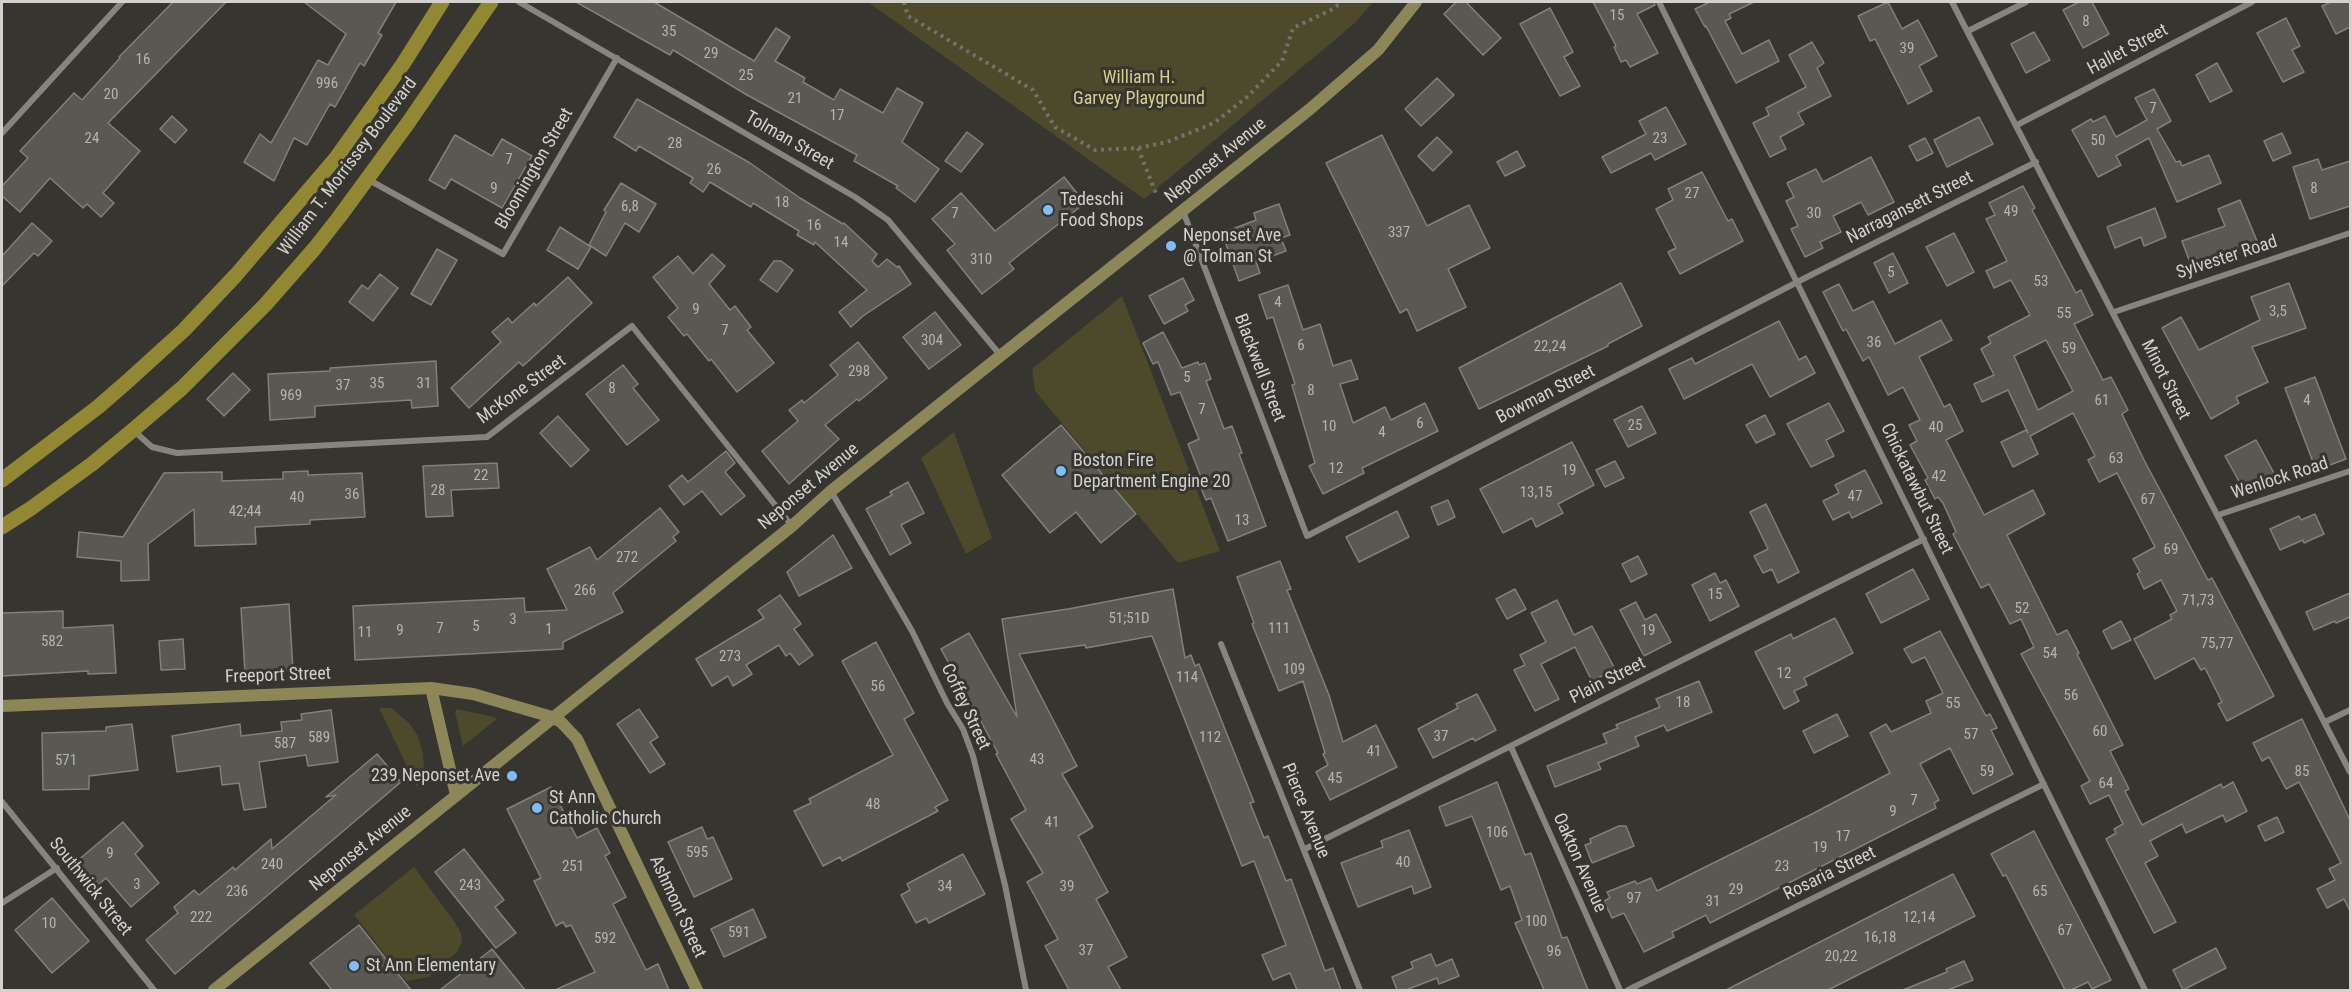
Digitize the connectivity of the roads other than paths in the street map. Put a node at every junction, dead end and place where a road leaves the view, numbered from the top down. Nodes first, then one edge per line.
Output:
1 (122, 2) edge
2 (442, 2) edge
3 (491, 2) edge
4 (519, 2) edge
5 (1416, 2) edge
6 (1659, 2) edge
7 (1952, 2) edge
8 (2026, 2) edge
9 (2252, 2) edge
10 (1968, 32) junction
11 (617, 58) junction
12 (2017, 125) junction
13 (2, 133) edge
14 (2036, 162) junction
15 (367, 179) junction
16 (1183, 210) junction
17 (2350, 233) edge
18 (1798, 282) junction
19 (2114, 312) junction
20 (1001, 356) junction
21 (133, 430) junction
22 (2350, 471) edge
23 (2, 480) edge
24 (831, 491) junction
25 (2218, 515) junction
26 (2, 526) edge
27 (792, 526) junction
28 (1307, 536) joint
29 (1924, 538) junction
30 (1221, 644) dead end
31 (431, 688) junction
32 (2, 706) edge
33 (2350, 710) edge
34 (552, 717) junction
35 (2325, 722) junction
36 (1511, 747) junction
37 (2350, 772) edge
38 (2044, 784) junction
39 (456, 795) junction
40 (2, 802) edge
41 (1305, 849) junction
42 (57, 868) junction
43 (2, 903) edge
44 (154, 990) edge
45 (214, 990) edge
46 (697, 990) edge
47 (1026, 990) edge
48 (1360, 990) edge
49 (1620, 990) edge
50 (1628, 990) edge
51 (2145, 990) edge

1 - 13 street
2 - 23 main road, William T. Morrissey Boulevard
3 - 15 main road, William T. Morrissey Boulevard
4 - 11 street, Tolman Street
5 - 16 main road, Neponset Avenue
6 - 18 street, Chickatawbut Street
7 - 10 street, Minot Street
8 - 10 street
9 - 12 street, Hallet Street
10 - 12 street, Minot Street
11 - 15 street, Bloomington Street
11 - 20 street, Tolman Street
12 - 14 street, Minot Street
14 - 18 street, Narragansett Street
14 - 19 street, Minot Street
15 - 21 main road, William T. Morrissey Boulevard
16 - 20 main road, Neponset Avenue
16 - 28 street, Blackwell Street
17 - 19 street, Sylvester Road
18 - 28 street, Bowman Street
18 - 29 street, Chickatawbut Street
19 - 25 street, Minot Street
20 - 24 main road, Neponset Avenue
21 - 26 main road, William T. Morrissey Boulevard
21 - 27 street, McKone Street
22 - 25 street, Wenlock Road
24 - 27 main road, Neponset Avenue
24 - 47 street, Coffey Street
25 - 35 street, Minot Street
27 - 34 main road, Neponset Avenue
29 - 36 street, Plain Street
29 - 38 street, Chickatawbut Street
30 - 41 street, Pierce Avenue
31 - 32 main road, Freeport Street
31 - 34 main road, Freeport Street
31 - 39 main road
33 - 35 street
34 - 39 main road, Neponset Avenue
34 - 46 main road, Ashmont Street
35 - 37 street, Minot Street
36 - 41 street, Plain Street
36 - 49 street, Oakton Avenue
38 - 50 street, Rosaria Street
38 - 51 street, Chickatawbut Street
39 - 45 main road, Neponset Avenue
40 - 42 street, Southwick Street
41 - 48 street, Pierce Avenue
42 - 43 street
42 - 44 street, Southwick Street

